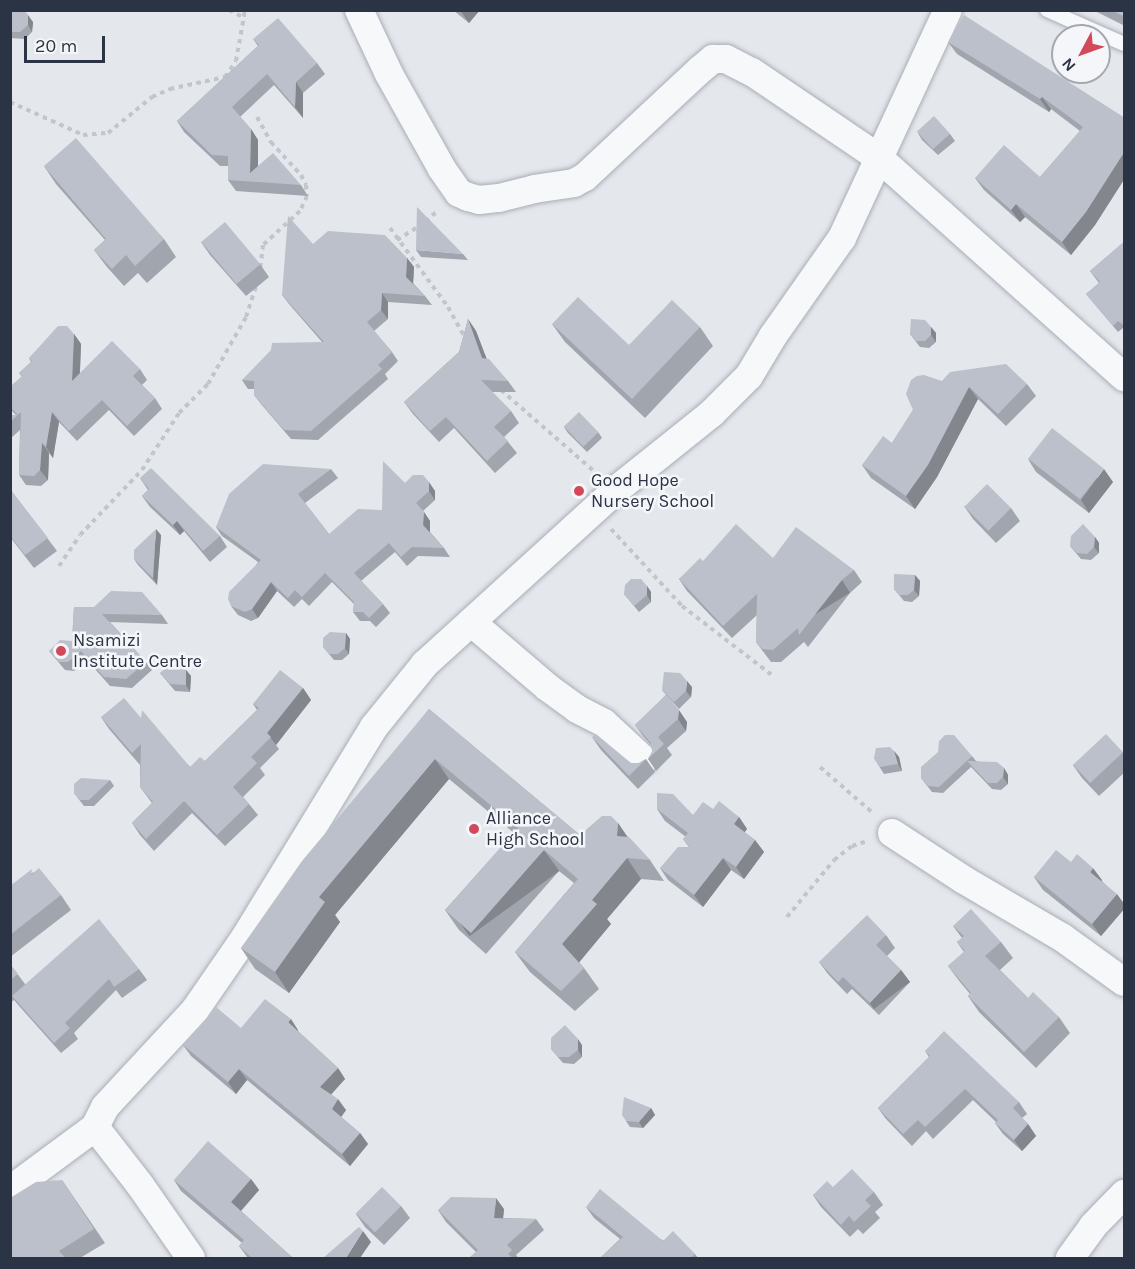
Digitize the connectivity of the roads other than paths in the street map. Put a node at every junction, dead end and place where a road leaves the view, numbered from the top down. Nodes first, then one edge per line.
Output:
1 (359, 10) edge
2 (948, 10) edge
3 (1047, 10) edge
4 (1125, 44) edge
5 (879, 158) junction
6 (1125, 377) edge
7 (471, 622) junction
8 (644, 760) edge
9 (892, 833) road end
10 (1125, 982) edge
11 (95, 1127) junction
12 (10, 1190) edge
13 (1125, 1194) edge
14 (190, 1258) edge
15 (1070, 1258) edge

1 - 5 street
2 - 5 street
3 - 4 lane
5 - 6 street
5 - 7 street
7 - 8 street
7 - 11 street
9 - 10 street
11 - 12 street
11 - 14 street
13 - 15 street

